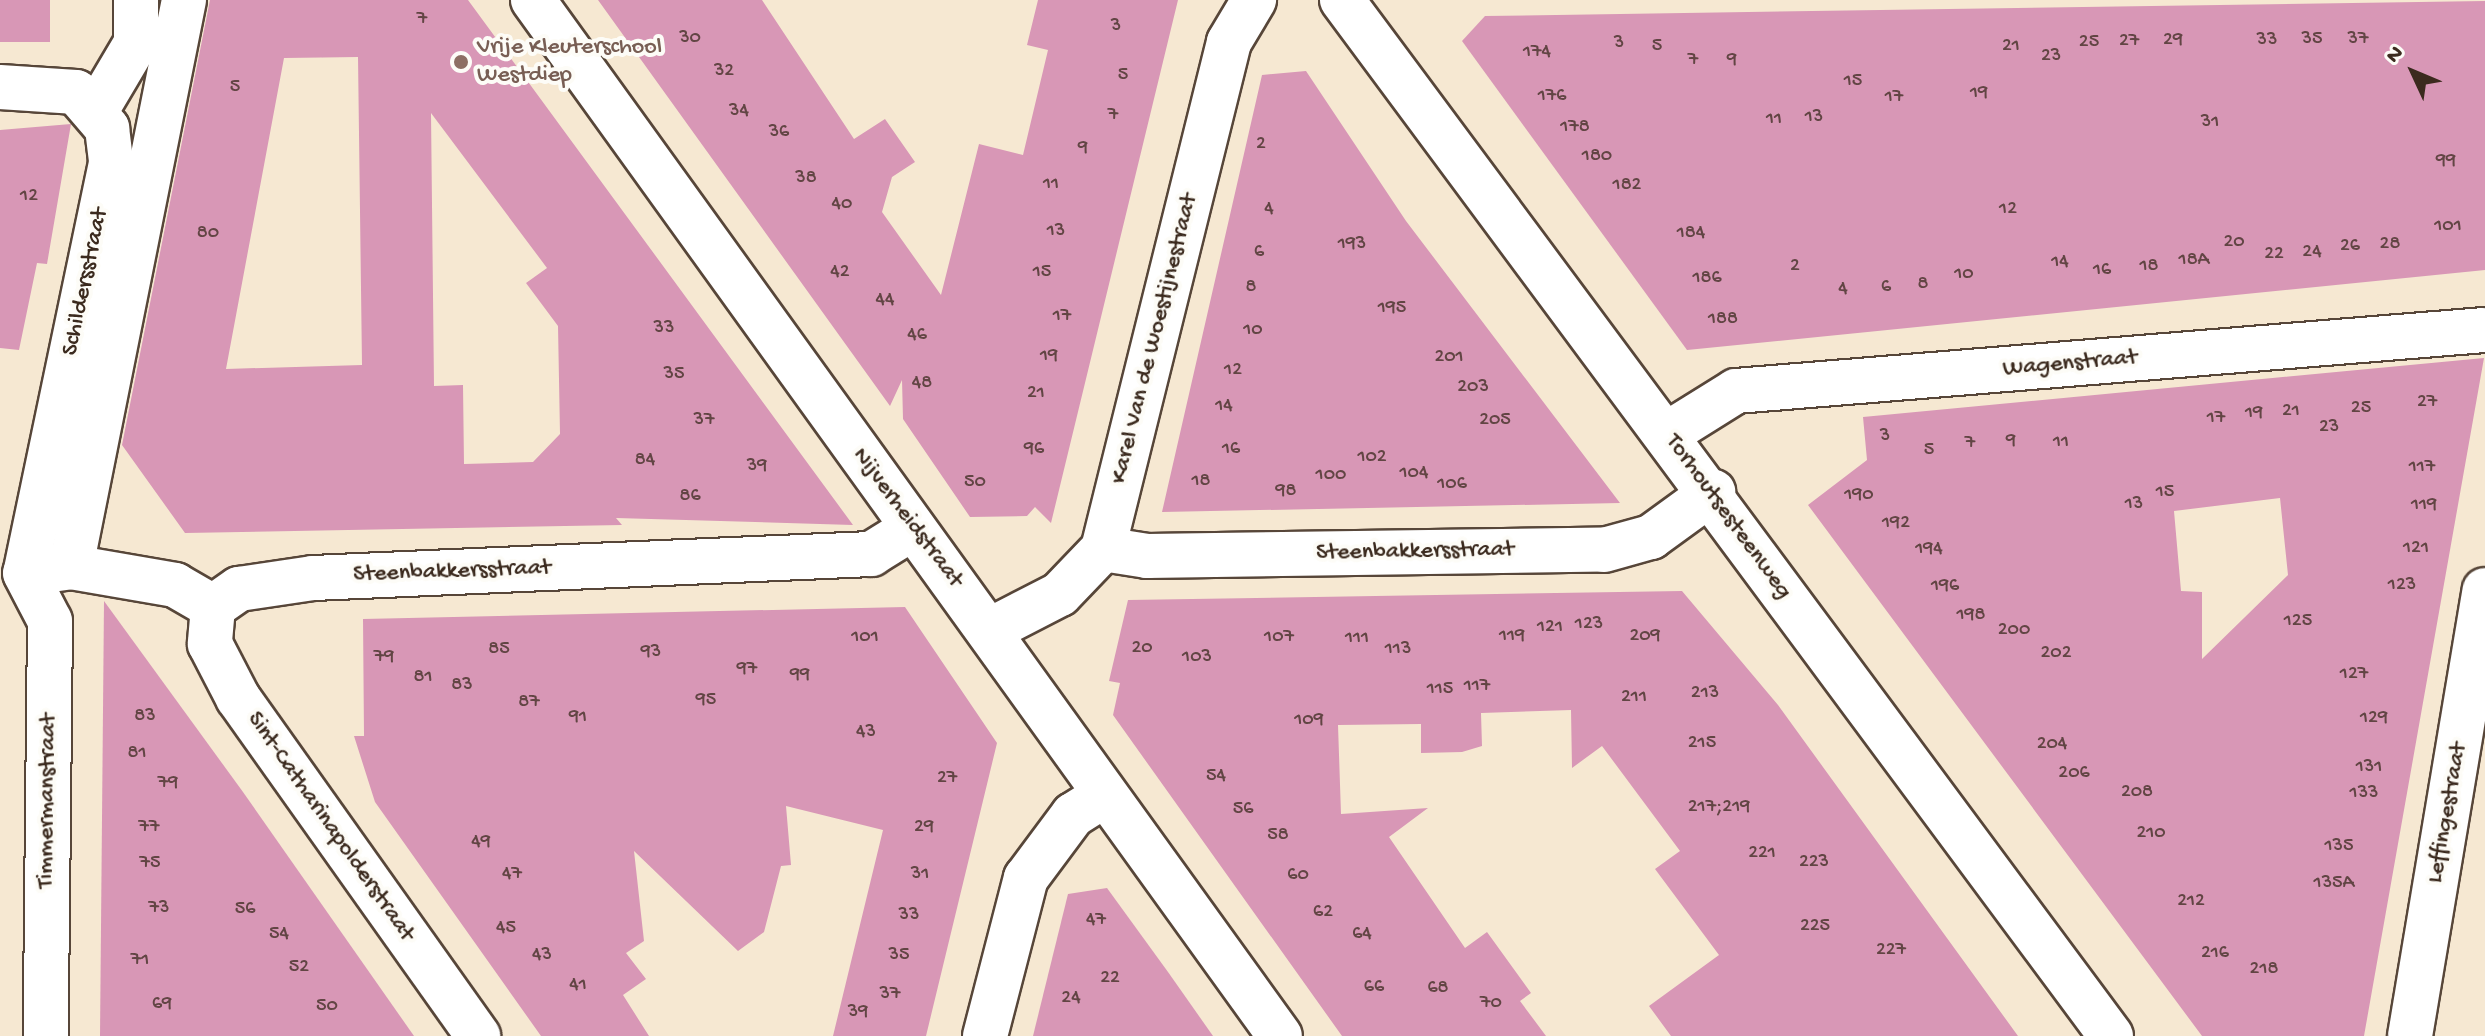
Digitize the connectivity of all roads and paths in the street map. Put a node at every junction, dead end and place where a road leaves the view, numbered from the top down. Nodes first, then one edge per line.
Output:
1 (136, 0) edge
2 (184, 0) edge
3 (533, 0) edge
4 (1254, 0) edge
5 (1354, 3) edge
6 (0, 87) edge
7 (97, 109) junction
8 (2485, 330) edge
9 (1667, 434) junction
10 (1713, 492) junction
11 (913, 528) junction
12 (1103, 549) junction
13 (71, 567) junction
14 (12, 577) edge
15 (2485, 590) edge
16 (213, 607) junction
17 (992, 629) junction
18 (1103, 796) junction
19 (46, 1036) edge
20 (478, 1036) edge
21 (985, 1036) edge
22 (1280, 1036) edge
23 (2111, 1036) edge
24 (2410, 1036) edge

1 - 7 street
2 - 13 street, Schildersstraat
3 - 11 street, Nijverheidstraat
4 - 12 street, Karel Van de Woestijnestraat
5 - 9 street, Torhoutsesteenweg
6 - 7 street
7 - 14 street, Schildersstraat
8 - 9 street, Wagenstraat
9 - 10 street, Torhoutsesteenweg
10 - 12 street, Steenbakkersstraat
10 - 23 street, Torhoutsesteenweg
11 - 16 street, Steenbakkersstraat
11 - 17 street, Nijverheidstraat
12 - 17 street, Karel Van de Woestijnestraat
13 - 14 street
13 - 16 street
14 - 19 street, Timmermanstraat
15 - 24 street, Leffingestraat
16 - 20 street, Sint-Catharinapolderstraat
17 - 18 street, Nijverheidstraat
18 - 21 street
18 - 22 street, Nijverheidstraat

